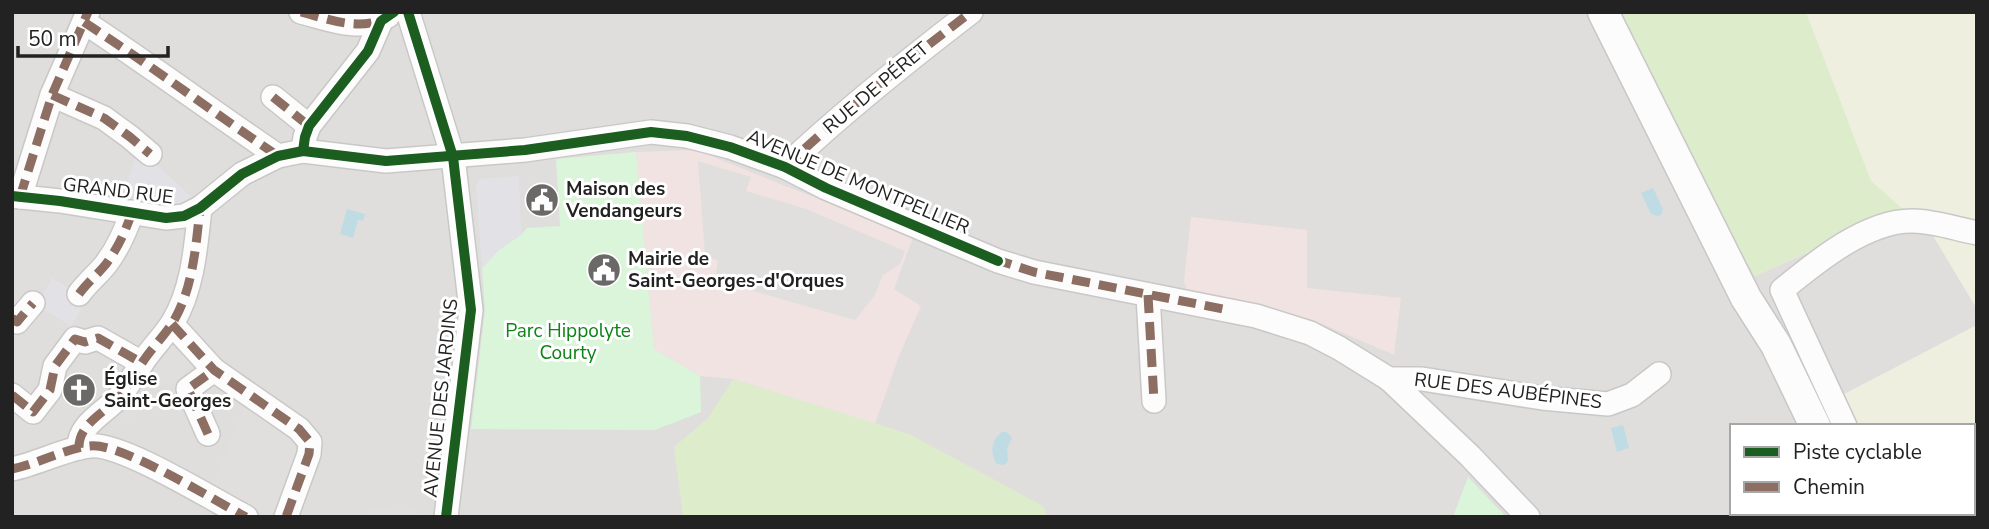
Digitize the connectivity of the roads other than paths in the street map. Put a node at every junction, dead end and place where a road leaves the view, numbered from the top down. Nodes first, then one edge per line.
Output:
1 (301, 12) edge
2 (408, 12) edge
3 (971, 12) edge
4 (1603, 12) edge
5 (86, 17) edge
6 (387, 17) edge
7 (52, 95) junction
8 (273, 97) dead end
9 (309, 126) junction
10 (303, 151) junction
11 (150, 154) dead end
12 (278, 156) junction
13 (453, 157) junction
14 (785, 167) junction
15 (16, 197) edge
16 (200, 208) junction
17 (132, 212) junction
18 (1977, 233) edge
19 (79, 294) dead end
20 (1148, 295) junction
21 (33, 303) dead end
22 (174, 321) junction
23 (14, 323) edge
24 (142, 363) junction
25 (214, 370) junction
26 (1659, 374) dead end
27 (1389, 379) junction
28 (12, 396) edge
29 (1154, 401) dead end
30 (1814, 424) edge
31 (1844, 424) edge
32 (208, 434) dead end
33 (84, 447) junction
34 (14, 465) edge
35 (246, 517) edge
36 (286, 517) edge
37 (446, 517) edge
38 (1528, 517) edge

1 - 6 street
2 - 13 street, AVENUE DES JARDINS
3 - 14 street, RUE DE PÉRET
4 - 30 street
5 - 7 street
5 - 12 street
6 - 9 street
7 - 11 street
7 - 15 street
8 - 9 street
9 - 10 street
10 - 12 street, GRAND RUE
10 - 13 street, GRAND RUE
12 - 16 street, GRAND RUE
13 - 14 street, AVENUE DE MONTPELLIER
13 - 37 street, AVENUE DES JARDINS
14 - 20 street, AVENUE DE MONTPELLIER
15 - 17 street, GRAND RUE
16 - 17 street, GRAND RUE
16 - 22 street
17 - 19 street
18 - 31 street
20 - 27 street, AVENUE DE MONTPELLIER
20 - 29 street
21 - 23 street
22 - 24 street
22 - 25 street
24 - 28 street
24 - 33 street
25 - 32 street
25 - 36 street
26 - 27 street, RUE DES AUBÉPINES
27 - 38 street, AVENUE DE MONTPELLIER
33 - 34 street
33 - 35 street

